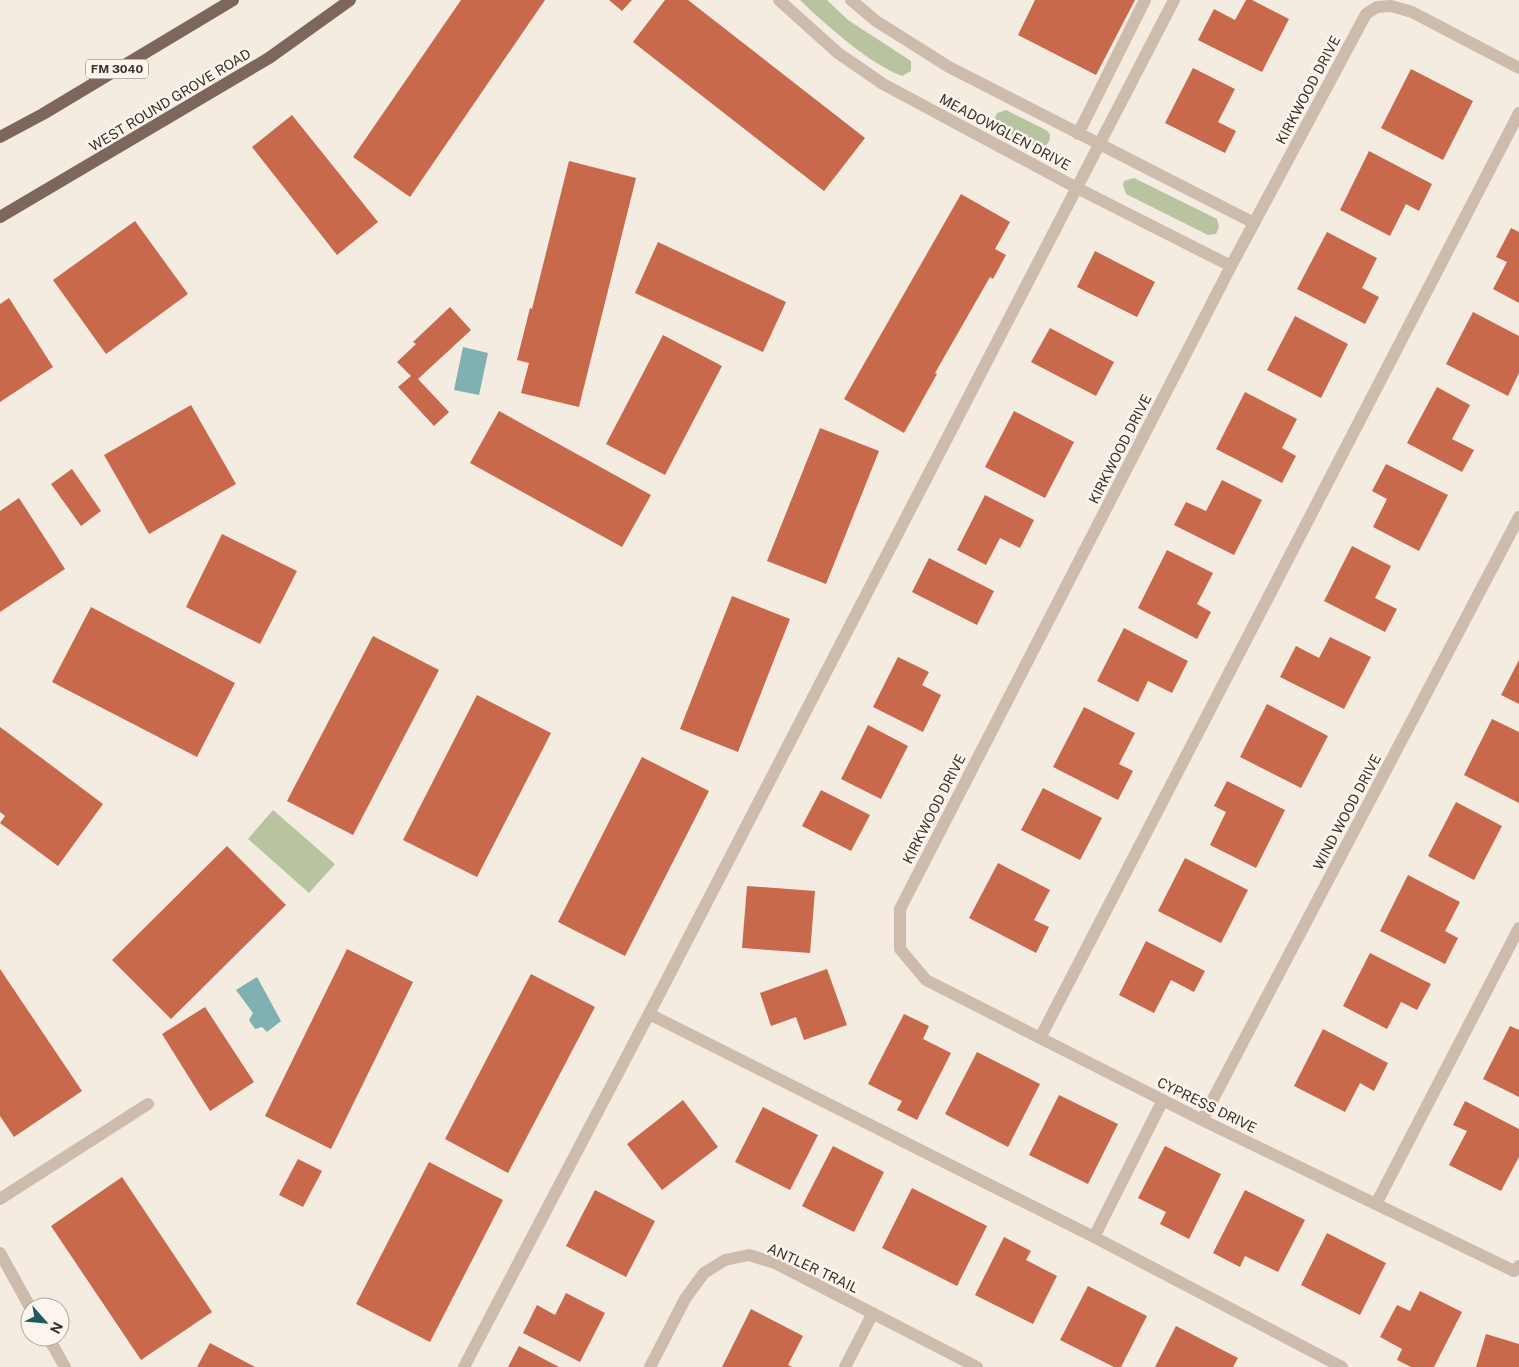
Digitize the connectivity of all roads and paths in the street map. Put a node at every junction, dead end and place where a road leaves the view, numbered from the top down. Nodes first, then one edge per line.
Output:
1 (233, 0) edge
2 (350, 0) edge
3 (780, 0) edge
4 (851, 0) edge
5 (1145, 0) edge
6 (1174, 0) edge
7 (1519, 68) edge
8 (1519, 113) edge
9 (1078, 134) junction
10 (0, 137) edge
11 (1100, 144) junction
12 (1077, 188) junction
13 (0, 217) edge
14 (1254, 223) junction
15 (1231, 266) junction
16 (1519, 517) edge
17 (1519, 928) edge
18 (900, 949) joint
19 (648, 1014) junction
20 (1040, 1038) junction
21 (1163, 1100) junction
22 (148, 1104) dead end
23 (1202, 1120) junction
24 (0, 1199) edge
25 (1376, 1204) junction
26 (1094, 1237) junction
27 (0, 1253) edge
28 (1517, 1268) edge
29 (24, 1297) edge
30 (873, 1313) junction
31 (54, 1347) edge
32 (66, 1367) edge
33 (464, 1367) edge
34 (650, 1367) edge
35 (845, 1367) edge
36 (977, 1367) edge
37 (1342, 1367) edge

1 - 10 main road, FM 3040
2 - 13 main road, WEST ROUND GROVE ROAD
3 - 12 street, MEADOWGLEN DRIVE
4 - 9 street
5 - 9 street
6 - 11 street
7 - 14 street, KIRKWOOD DRIVE
8 - 20 street
9 - 11 street
11 - 12 street
11 - 14 street
12 - 15 street, MEADOWGLEN DRIVE
12 - 19 street
14 - 15 street, KIRKWOOD DRIVE
15 - 18 street, KIRKWOOD DRIVE
16 - 23 street, WIND WOOD DRIVE
17 - 25 street
18 - 20 street, CYPRESS DRIVE
19 - 26 street
19 - 33 street
20 - 21 street, CYPRESS DRIVE
21 - 23 street, CYPRESS DRIVE
21 - 26 street
22 - 24 street
23 - 25 street, CYPRESS DRIVE
25 - 28 street, CYPRESS DRIVE
26 - 37 street
27 - 29 street
30 - 34 street, ANTLER TRAIL
30 - 35 street
30 - 36 street, ANTLER TRAIL
31 - 32 street

